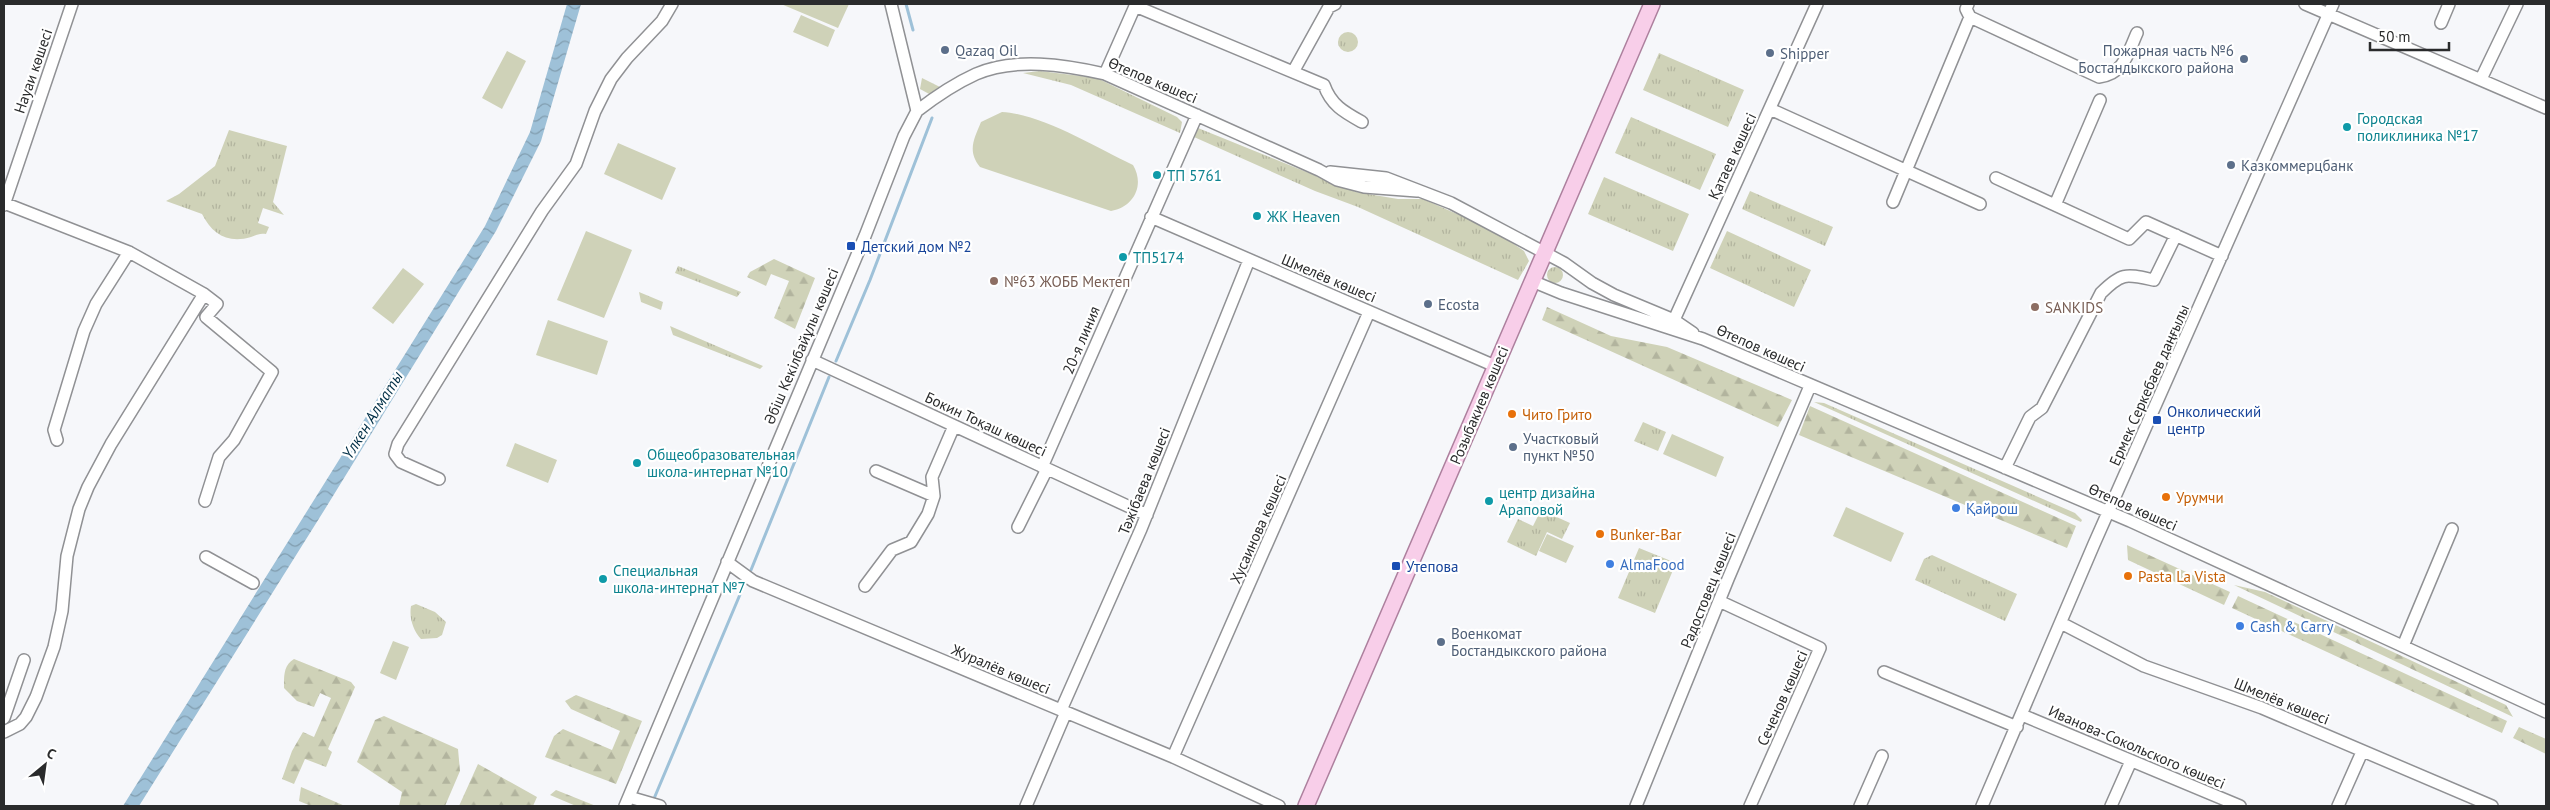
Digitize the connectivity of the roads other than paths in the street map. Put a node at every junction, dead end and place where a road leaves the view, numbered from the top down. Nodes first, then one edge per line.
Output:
1 (72, 4) edge
2 (672, 4) edge
3 (891, 4) edge
4 (1335, 4) edge
5 (1652, 4) edge
6 (1817, 4) edge
7 (1968, 4) edge
8 (2305, 4) edge
9 (2449, 4) edge
10 (2517, 4) edge
11 (1136, 5) edge
12 (2331, 9) edge
13 (1970, 17) junction
14 (2441, 23) dead end
15 (2137, 33) dead end
16 (1292, 72) junction
17 (1106, 74) junction
18 (2481, 80) junction
19 (2100, 100) dead end
20 (2546, 108) edge
21 (1770, 109) junction
22 (917, 111) junction
23 (1197, 115) junction
24 (1362, 122) dead end
25 (1907, 171) junction
26 (1996, 178) dead end
27 (1893, 202) dead end
28 (4, 204) edge
29 (1980, 204) dead end
30 (2055, 205) junction
31 (1151, 217) junction
32 (2176, 235) junction
33 (129, 252) junction
34 (1544, 252) junction
35 (2222, 256) junction
36 (1250, 260) junction
37 (1532, 281) junction
38 (204, 294) junction
39 (1369, 312) junction
40 (1674, 320) junction
41 (1703, 339) junction
42 (812, 360) junction
43 (1495, 366) junction
44 (1810, 386) junction
45 (954, 426) junction
46 (57, 440) dead end
47 (1045, 468) junction
48 (2005, 468) junction
49 (876, 472) dead end
50 (440, 479) dead end
51 (934, 496) junction
52 (205, 501) dead end
53 (2109, 512) junction
54 (1147, 514) junction
55 (1018, 527) dead end
56 (2452, 529) dead end
57 (206, 556) dead end
58 (726, 562) junction
59 (253, 583) dead end
60 (864, 586) dead end
61 (1719, 601) junction
62 (2061, 623) junction
63 (2403, 646) junction
64 (24, 660) dead end
65 (1884, 672) dead end
66 (1063, 711) junction
67 (2546, 712) edge
68 (2022, 715) junction
69 (4, 718) edge
70 (2017, 727) junction
71 (4, 732) edge
72 (2362, 752) junction
73 (1882, 756) dead end
74 (1173, 757) junction
75 (2131, 761) junction
76 (627, 802) edge
77 (654, 805) edge
78 (1026, 806) edge
79 (1278, 806) edge
80 (1306, 806) edge
81 (1636, 806) edge
82 (1750, 806) edge
83 (1860, 806) edge
84 (1982, 806) edge
85 (2111, 806) edge
86 (2240, 806) edge
87 (2338, 806) edge
88 (2492, 806) edge

1 - 28 street, Науаи көшесі
2 - 50 street
3 - 22 street
4 - 16 street
5 - 34 main road, Розыбакиев көшесі
6 - 21 street, Қатаев көшесі
7 - 13 street
8 - 12 street
9 - 14 street
10 - 18 street
11 - 16 street
11 - 17 street
12 - 18 street
12 - 35 street, Ермек Серкебаев даңғылы
13 - 15 street
13 - 25 street
16 - 24 street
17 - 22 street, Өтепов көшесі
17 - 23 street, Өтепов көшесі
18 - 20 street
19 - 30 street
21 - 25 street
21 - 40 street, Қатаев көшесі
22 - 42 street, Әбіш Кекілбайұлы көшесі
23 - 31 street, 20-я линия
23 - 34 street, Өтепов көшесі
25 - 27 street
25 - 29 street
26 - 30 street
28 - 33 street
30 - 32 street
31 - 36 street, Шмелёв көшесі
31 - 47 street, 20-я линия
32 - 35 street
32 - 48 street
33 - 38 street
33 - 46 street
34 - 37 main road, Розыбакиев көшесі
34 - 40 street, Өтепов көшесі
35 - 53 street, Ермек Серкебаев даңғылы
36 - 39 street, Шмелёв көшесі
36 - 54 street, Тәжібаева көшесі
37 - 41 street, Өтепов көшесі
37 - 43 main road, Розыбакиев көшесі
38 - 52 street
38 - 71 street
39 - 43 street, Шмелёв көшесі
39 - 74 street, Хусаинова көшесі
40 - 41 street, Өтепов көшесі
41 - 44 street, Өтепов көшесі
42 - 45 street, Бокин Тоқаш көшесі
42 - 58 street, Әбіш Кекілбайұлы көшесі
43 - 80 main road, Розыбакиев көшесі
44 - 48 street, Өтепов көшесі
44 - 61 street, Радостовец көшесі
45 - 47 street, Бокин Тоқаш көшесі
45 - 51 street
47 - 54 street, Бокин Тоқаш көшесі
47 - 55 street, 20-я линия
48 - 53 street, Өтепов көшесі
49 - 51 street
51 - 60 street
53 - 62 street, Ермек Серкебаев даңғылы
53 - 63 street, Өтепов көшесі
54 - 66 street, Тәжібаева көшесі
56 - 63 street
57 - 59 street
58 - 66 street, Журалёв көшесі
58 - 76 street, Әбіш Кекілбайұлы көшесі
61 - 81 street, Радостовец көшесі
61 - 82 street, Сеченов көшесі
62 - 68 street, Ермек Серкебаев даңғылы
62 - 72 street, Шмелёв көшесі
63 - 67 street, Өтепов көшесі
64 - 69 street
65 - 70 street
66 - 74 street, Журалёв көшесі
66 - 78 street, Тәжібаева көшесі
68 - 70 street, Ермек Серкебаев даңғылы
68 - 75 street, Иванова-Сокольского көшесі
70 - 84 street, Ермек Серкебаев даңғылы
72 - 87 street
72 - 88 street, Шмелёв көшесі
73 - 83 street
74 - 79 street, Журалёв көшесі
75 - 85 street
75 - 86 street, Иванова-Сокольского көшесі
76 - 77 street

